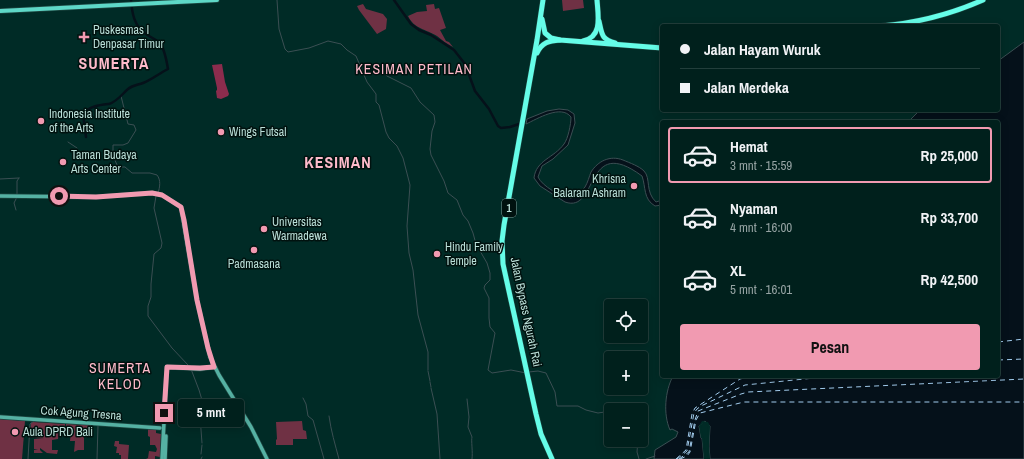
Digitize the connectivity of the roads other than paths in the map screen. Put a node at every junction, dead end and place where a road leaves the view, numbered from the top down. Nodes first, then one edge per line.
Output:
1 (217, 0) edge
2 (544, 0) edge
3 (598, 0) edge
4 (990, 0) edge
5 (981, 1) edge
6 (0, 11) edge
7 (542, 19) junction
8 (599, 20) junction
9 (895, 24) edge
10 (923, 24) edge
11 (537, 40) junction
12 (560, 40) junction
13 (572, 42) junction
14 (635, 46) junction
15 (660, 47) edge
16 (524, 120) junction
17 (0, 196) edge
18 (214, 367) junction
19 (0, 417) edge
20 (163, 430) junction
21 (163, 459) edge
22 (267, 459) edge
23 (553, 459) edge

1 - 6 main road
2 - 7 highway, Jalan Bypass Ngurah Rai
2 - 11 highway, Jalan Bypass Ngurah Rai
3 - 8 highway
4 - 10 highway
5 - 9 highway
7 - 11 highway, Jalan Bypass Ngurah Rai / 1
7 - 12 highway, Jalan Bypass Ngurah Rai
8 - 13 highway
8 - 14 highway
11 - 16 highway, Jalan Bypass Ngurah Rai / 1
12 - 13 highway, Jalan Bypass Ngurah Rai
12 - 16 highway, Jalan Bypass Ngurah Rai / 1
13 - 14 highway, Jalan Bypass Ngurah Rai
14 - 15 highway
16 - 23 highway, Jalan Bypass Ngurah Rai / 1
17 - 18 main road
18 - 20 main road
18 - 22 main road
19 - 20 main road, Cok Agung Tresna
20 - 21 main road

